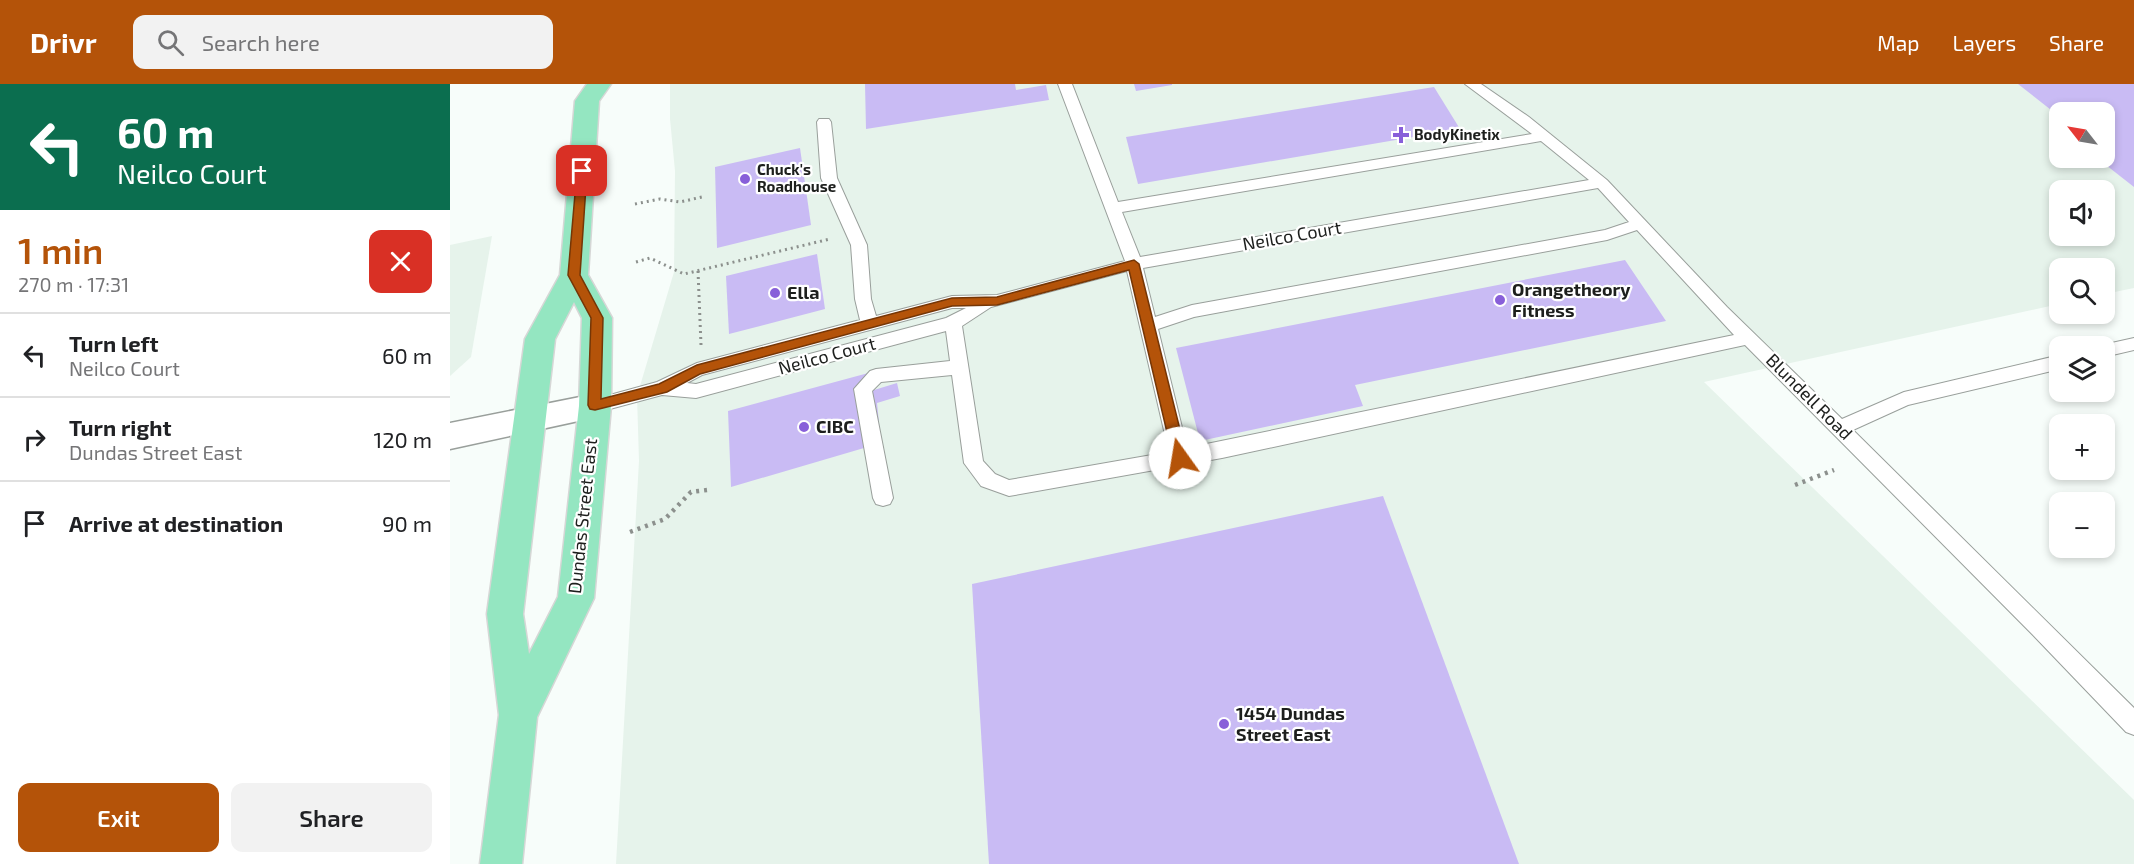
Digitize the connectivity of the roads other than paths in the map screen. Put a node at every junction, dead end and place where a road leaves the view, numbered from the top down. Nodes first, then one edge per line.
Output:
1 (1065, 84) edge
2 (1472, 84) edge
3 (586, 90) edge
4 (824, 122) dead end
5 (1544, 136) junction
6 (1602, 183) junction
7 (1113, 208) junction
8 (1639, 224) junction
9 (1134, 264) junction
10 (574, 275) junction
11 (986, 302) junction
12 (953, 321) junction
13 (870, 324) junction
14 (1149, 326) junction
15 (1749, 338) junction
16 (2134, 344) edge
17 (2115, 348) edge
18 (2049, 365) edge
19 (961, 367) junction
20 (662, 388) junction
21 (595, 405) junction
22 (531, 418) junction
23 (1840, 428) junction
24 (450, 436) edge
25 (1180, 458) junction
26 (883, 498) dead end
27 (518, 715) junction
28 (2134, 724) edge
29 (501, 864) edge

1 - 7 lane
2 - 5 lane, Blundell Road
3 - 10 main road, Dundas Street East
4 - 13 lane
5 - 6 lane, Blundell Road
5 - 7 lane
6 - 8 lane, Blundell Road
6 - 9 lane, Neilco Court
7 - 9 lane
8 - 14 lane
8 - 15 lane, Blundell Road
9 - 11 lane, Neilco Court
9 - 14 lane
10 - 21 main road, Dundas Street East
10 - 22 main road, Dundas Street East
11 - 12 lane, Neilco Court
11 - 13 lane, Neilco Court
12 - 19 lane
12 - 20 lane, Neilco Court
13 - 20 lane, Neilco Court
14 - 25 lane
15 - 23 lane, Blundell Road
15 - 25 lane
16 - 17 lane
18 - 23 lane
19 - 25 lane
19 - 26 lane
20 - 21 lane, Neilco Court
21 - 22 street, Neilco Court
21 - 27 main road, Dundas Street East
22 - 24 street, Neilco Court
22 - 27 main road, Dundas Street East
23 - 28 lane, Blundell Road
27 - 29 main road, Dundas Street East

